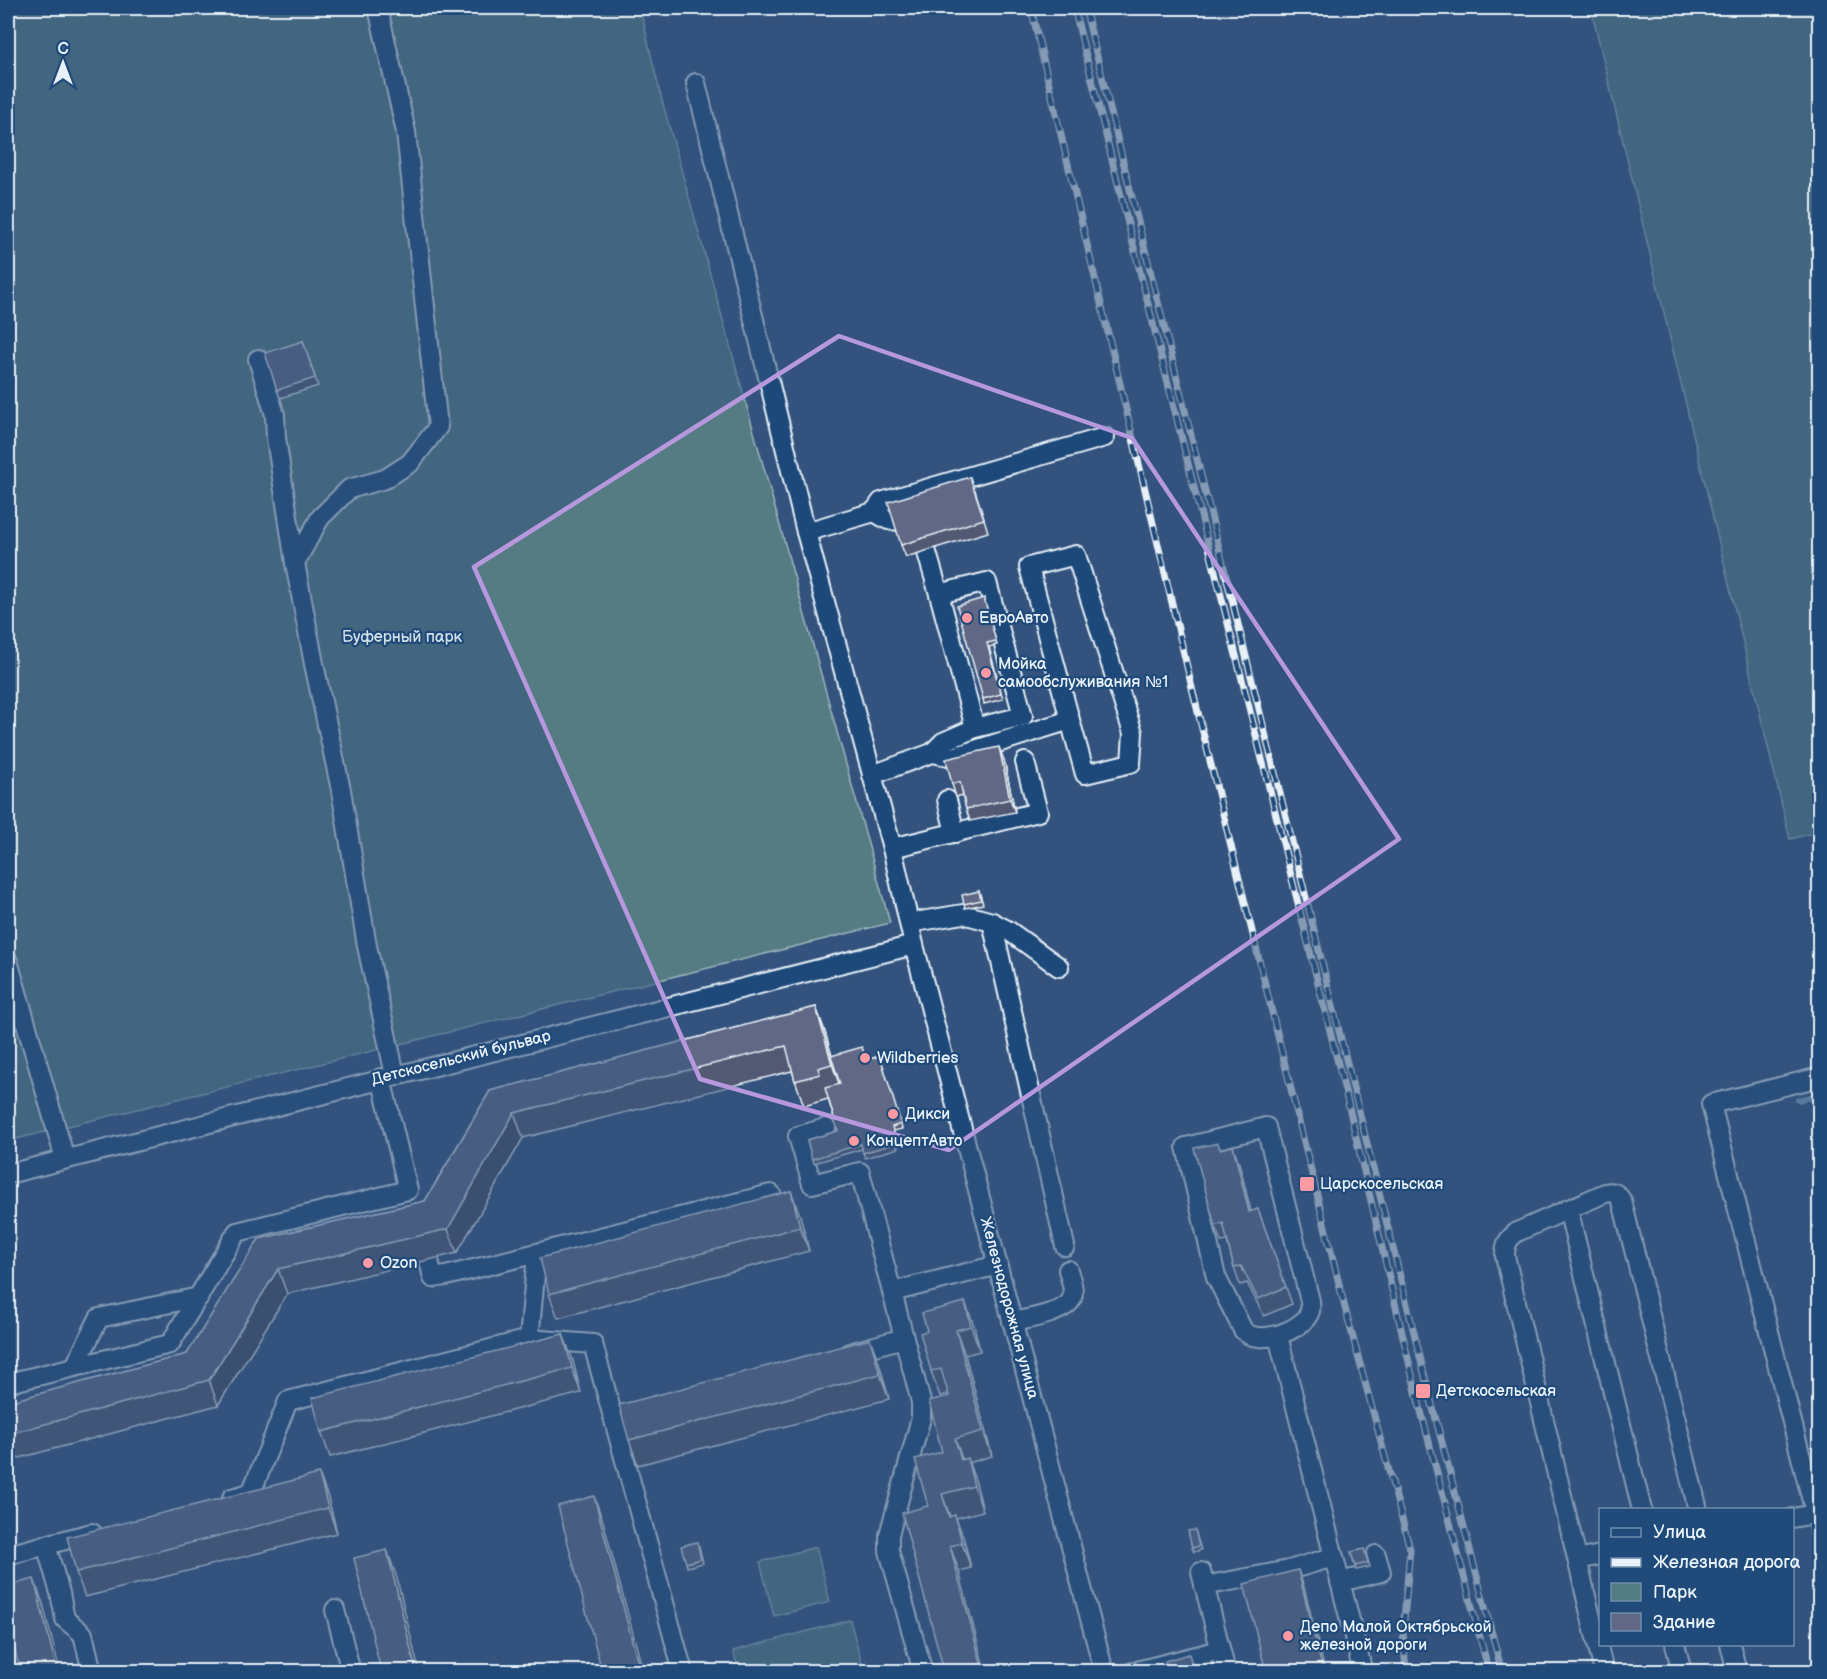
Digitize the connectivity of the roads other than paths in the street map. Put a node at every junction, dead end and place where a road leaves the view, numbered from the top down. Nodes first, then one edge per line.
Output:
1 (378, 8) edge
2 (696, 83) dead end
3 (258, 359) dead end
4 (1105, 437) dead end
5 (874, 512) junction
6 (806, 532) junction
7 (295, 563) junction
8 (939, 594) junction
9 (1070, 720) junction
10 (975, 728) junction
11 (932, 753) junction
12 (1025, 762) dead end
13 (872, 776) junction
14 (947, 800) dead end
15 (955, 832) junction
16 (892, 848) junction
17 (992, 922) junction
18 (909, 923) junction
19 (914, 945) junction
20 (8, 961) edge
21 (1059, 966) dead end
22 (388, 1077) junction
23 (1820, 1077) edge
24 (826, 1128) dead end
25 (64, 1159) junction
26 (8, 1174) edge
27 (408, 1190) junction
28 (771, 1194) edge
29 (1568, 1209) junction
30 (415, 1210) edge
31 (1065, 1246) dead end
32 (537, 1254) junction
33 (429, 1260) edge
34 (998, 1265) junction
35 (1068, 1270) dead end
36 (892, 1292) junction
37 (198, 1297) junction
38 (1012, 1322) junction
39 (1278, 1336) junction
40 (903, 1338) junction
41 (530, 1339) junction
42 (837, 1357) edge
43 (75, 1366) junction
44 (8, 1383) edge
45 (636, 1412) edge
46 (613, 1418) junction
47 (271, 1487) edge
48 (251, 1493) junction
49 (217, 1501) edge
50 (1642, 1508) edge
51 (1698, 1508) edge
52 (1794, 1518) edge
53 (1817, 1523) edge
54 (113, 1528) edge
55 (46, 1545) junction
56 (8, 1555) edge
57 (1376, 1555) dead end
58 (1599, 1555) edge
59 (1333, 1557) junction
60 (1578, 1560) junction
61 (1340, 1582) junction
62 (335, 1610) dead end
63 (1676, 1646) edge
64 (1731, 1646) edge
65 (1220, 1650) junction
66 (93, 1671) edge
67 (351, 1671) edge
68 (683, 1671) edge
69 (922, 1671) edge
70 (1104, 1671) edge
71 (1133, 1671) edge
72 (1226, 1671) edge
73 (1363, 1671) edge
74 (1604, 1671) edge
75 (1682, 1671) edge
76 (1737, 1671) edge

1 - 7 street
2 - 6 street, Железнодорожная улица
3 - 7 street
4 - 5 street
5 - 6 street
5 - 8 street
6 - 13 street, Железнодорожная улица
7 - 22 street
8 - 10 street
8 - 10 street
9 - 9 street
9 - 11 street
10 - 11 street
11 - 13 street
12 - 15 street
13 - 16 street, Железнодорожная улица
14 - 15 street
15 - 16 street
16 - 18 street, Железнодорожная улица
17 - 18 street
17 - 21 street
17 - 31 street
18 - 19 street, Железнодорожная улица
19 - 22 street, Детскосельский бульвар
19 - 34 street, Железнодорожная улица
20 - 25 street
22 - 25 street, Детскосельский бульвар
22 - 27 street
23 - 53 street
24 - 36 street
25 - 26 street, Детскосельский бульвар
27 - 30 street
27 - 37 street
28 - 32 street
29 - 50 street
29 - 51 street
29 - 60 street
32 - 33 street
32 - 41 street
34 - 36 street
34 - 38 street, Железнодорожная улица
35 - 38 street
36 - 40 street
37 - 43 street
37 - 43 street
38 - 70 street, Железнодорожная улица
39 - 39 street
39 - 59 street
40 - 42 street
40 - 69 street
41 - 46 street
41 - 48 street
43 - 44 street
45 - 46 street
46 - 68 street
47 - 48 street
48 - 49 street
52 - 53 street
54 - 55 street
55 - 56 street
55 - 66 street
57 - 61 street
58 - 60 street
59 - 61 street
59 - 65 street
60 - 74 street
61 - 73 street
62 - 67 street
63 - 75 street
64 - 76 street
65 - 71 street
65 - 72 street

